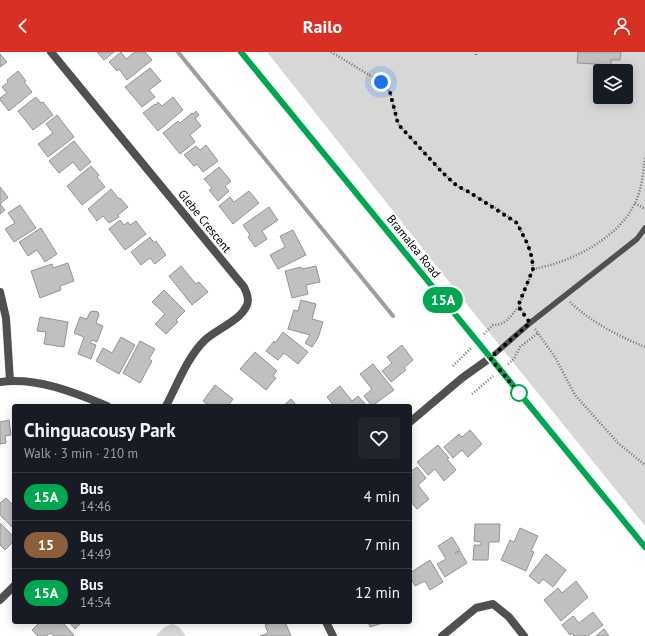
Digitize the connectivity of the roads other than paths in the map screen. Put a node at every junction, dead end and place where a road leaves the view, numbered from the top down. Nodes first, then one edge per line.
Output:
1 (52, 52) edge
2 (241, 52) edge
3 (645, 228) edge
4 (0, 292) edge
5 (490, 358) junction
6 (10, 381) junction
7 (0, 382) edge
8 (102, 404) edge
9 (167, 404) edge
10 (412, 420) edge
11 (645, 547) edge
12 (12, 588) edge
13 (0, 600) edge
14 (327, 624) edge
15 (333, 636) edge
16 (442, 636) edge
17 (524, 636) edge

1 - 9 street, Glebe Crescent
2 - 5 main road, Bramalea Road
3 - 5 lane
4 - 6 street
5 - 10 street
5 - 11 main road, Bramalea Road
6 - 7 street
6 - 8 street
12 - 13 street
14 - 15 street
16 - 17 street

